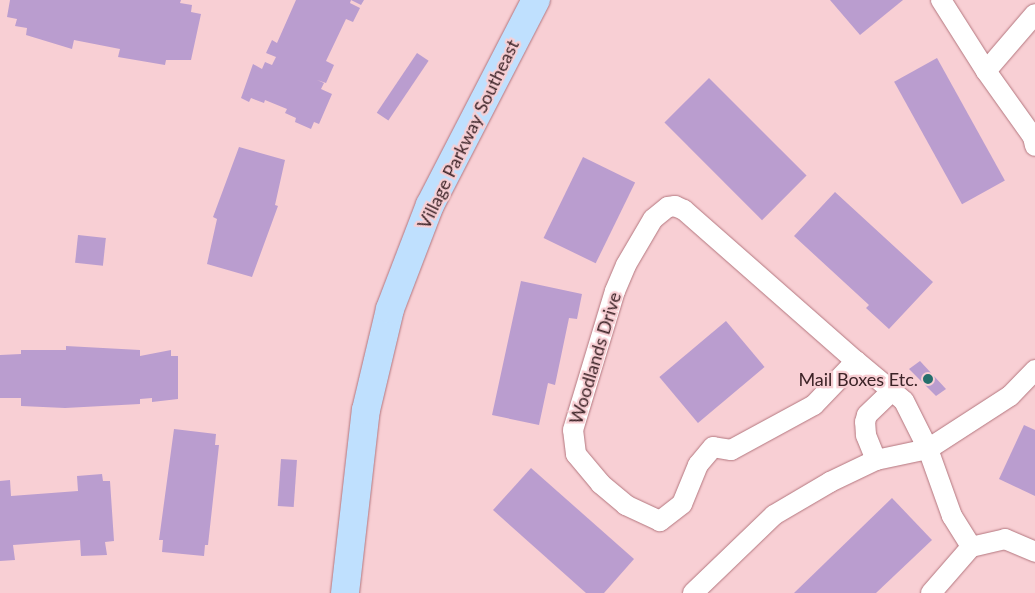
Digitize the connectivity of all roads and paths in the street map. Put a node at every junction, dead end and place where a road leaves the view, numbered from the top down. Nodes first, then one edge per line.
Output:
1 (536, 0) edge
2 (941, 0) edge
3 (1035, 14) edge
4 (986, 71) junction
5 (1035, 146) edge
6 (856, 361) junction
7 (1035, 370) edge
8 (892, 391) junction
9 (928, 449) junction
10 (876, 460) junction
11 (971, 547) junction
12 (1035, 552) edge
13 (347, 562) junction
14 (345, 593) edge
15 (363, 593) edge
16 (693, 593) edge
17 (930, 593) edge

1 - 13 street, Village Parkway Southeast
2 - 4 street
3 - 4 street
4 - 5 street
6 - 6 street, Woodlands Drive
6 - 8 street, Woodlands Drive
7 - 9 street
8 - 9 street, Woodlands Drive
8 - 10 street
9 - 10 street
9 - 11 street, Woodlands Drive
10 - 16 street
11 - 12 street
11 - 17 street
13 - 14 street, Village Parkway Southeast
13 - 15 street

